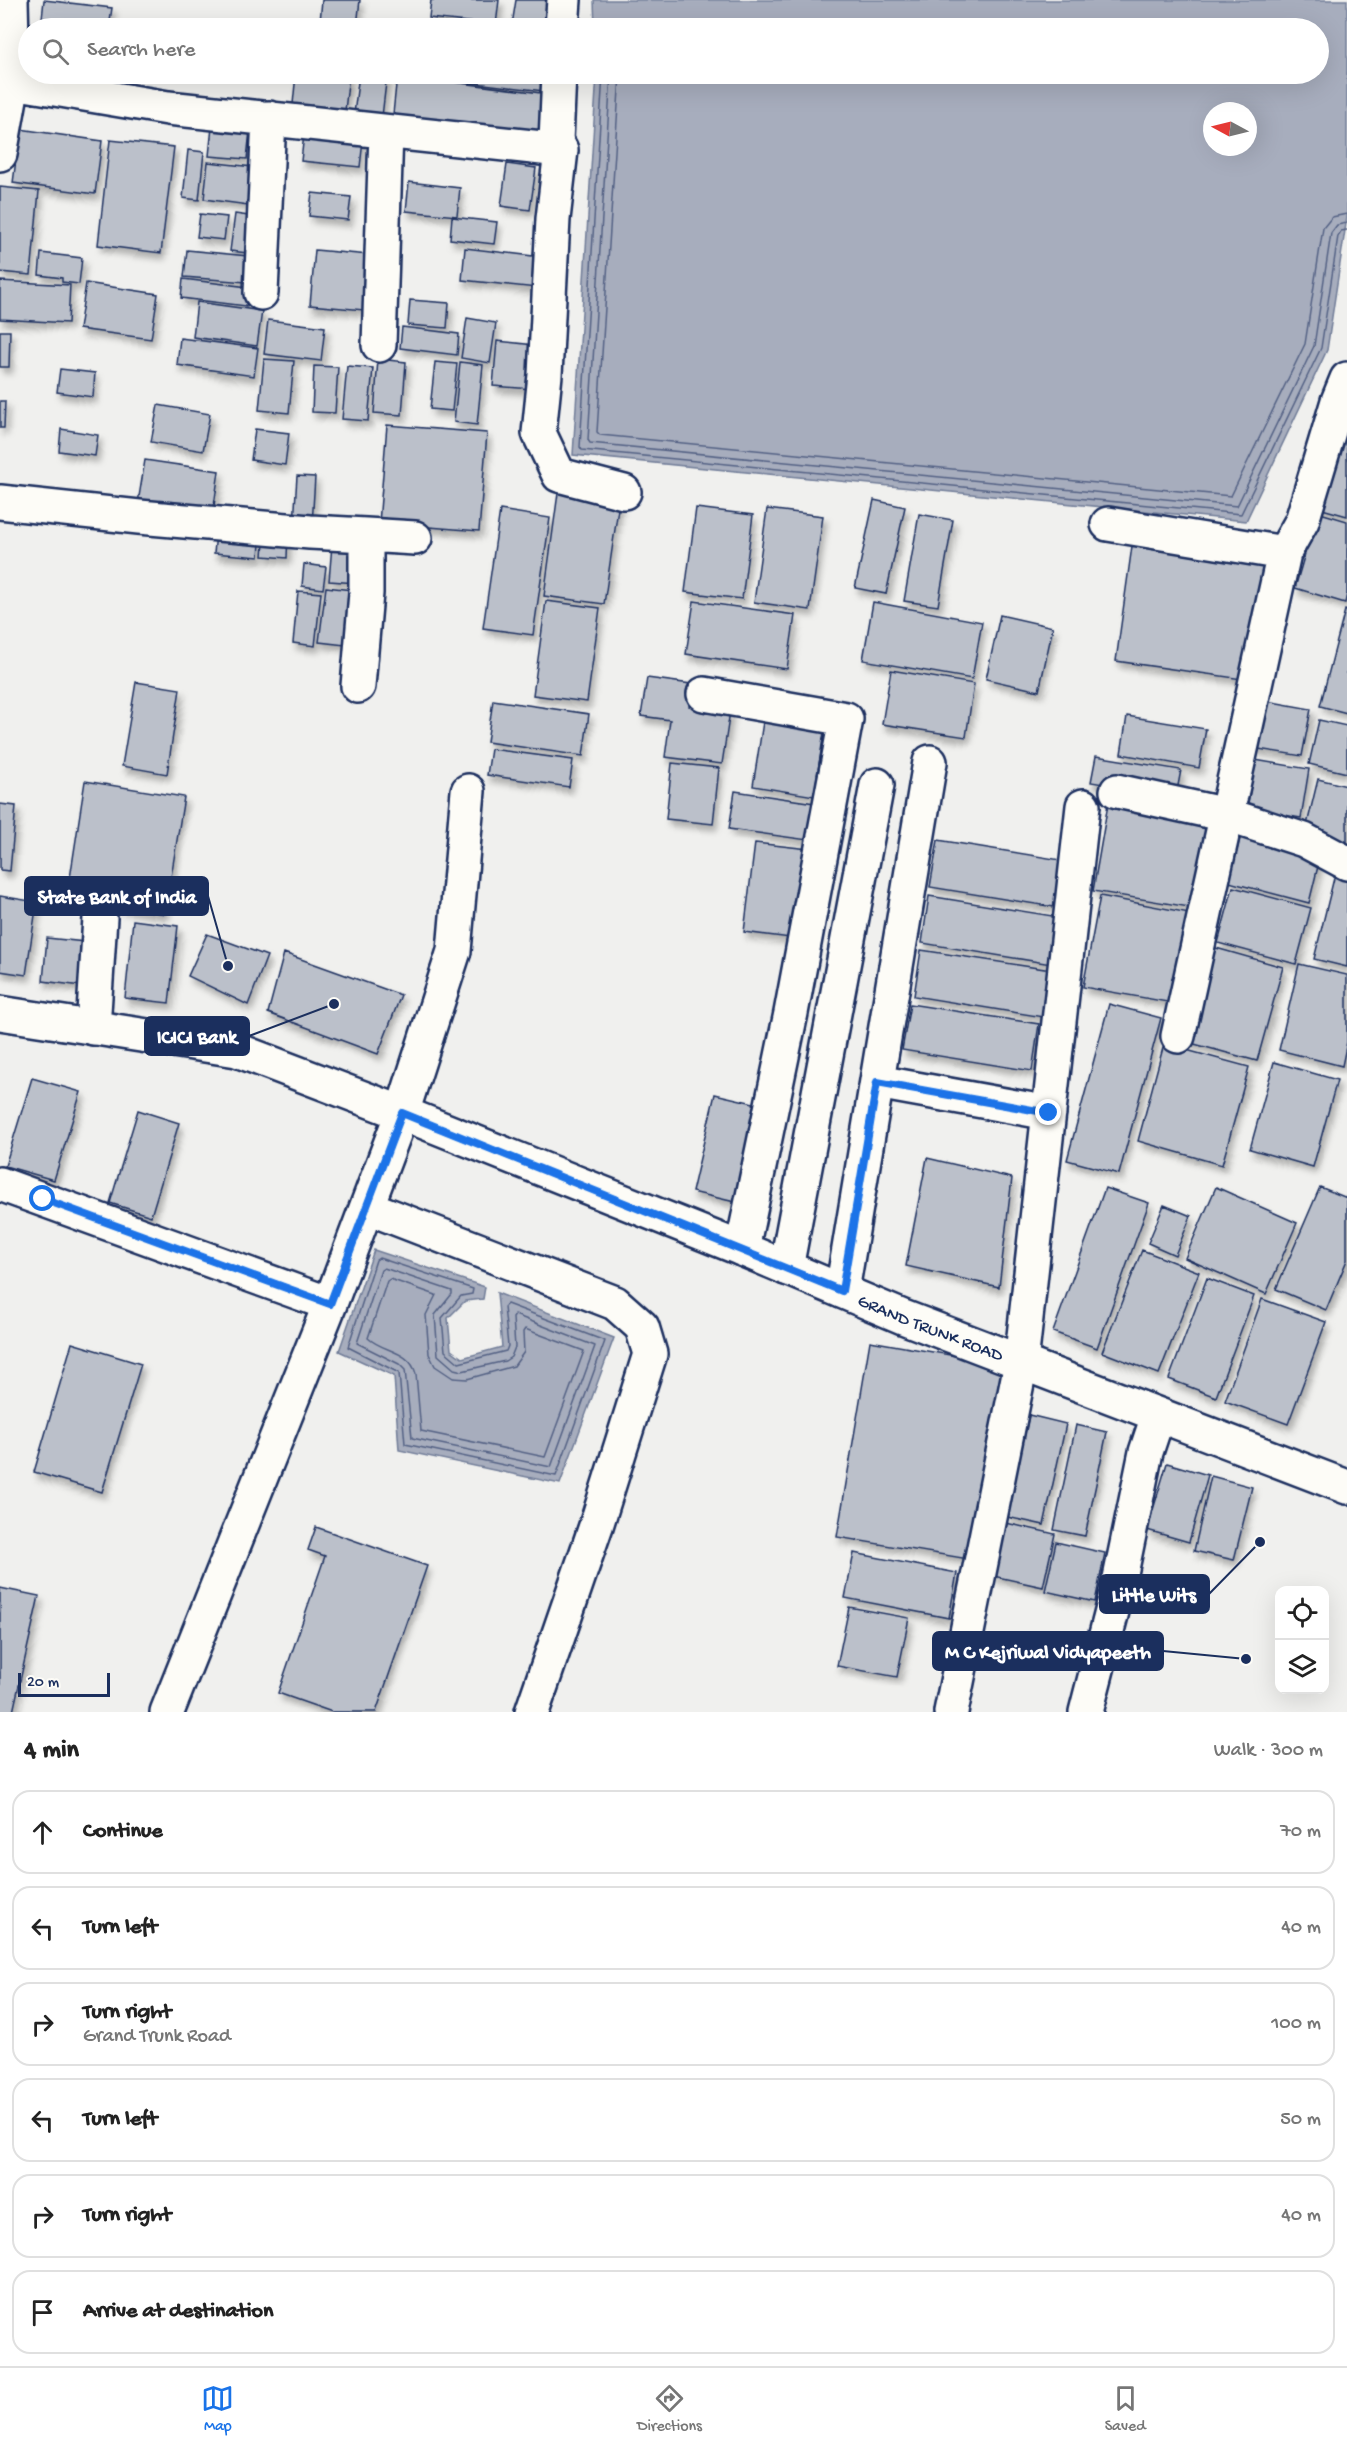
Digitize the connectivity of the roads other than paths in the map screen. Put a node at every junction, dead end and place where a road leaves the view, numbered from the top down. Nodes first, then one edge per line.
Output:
1 (11, 0) edge
2 (564, 0) edge
3 (562, 18) edge
4 (13, 82) junction
5 (18, 83) edge
6 (25, 84) edge
7 (559, 84) edge
8 (269, 117) junction
9 (386, 132) junction
10 (561, 150) junction
11 (0, 154) edge
12 (261, 292) dead end
13 (379, 345) dead end
14 (1344, 394) edge
15 (624, 492) dead end
16 (0, 502) edge
17 (1108, 524) dead end
18 (366, 535) junction
19 (415, 538) dead end
20 (1284, 553) junction
21 (358, 686) dead end
22 (704, 694) dead end
23 (930, 762) dead end
24 (877, 785) dead end
25 (468, 791) dead end
26 (1117, 791) dead end
27 (1083, 806) dead end
28 (1227, 815) junction
29 (1347, 863) edge
30 (100, 918) dead end
31 (0, 1013) edge
32 (93, 1028) junction
33 (1178, 1036) dead end
34 (877, 1082) junction
35 (402, 1113) junction
36 (1049, 1113) junction
37 (0, 1184) edge
38 (367, 1207) junction
39 (742, 1250) junction
40 (786, 1268) junction
41 (842, 1291) junction
42 (330, 1304) junction
43 (1021, 1363) junction
44 (1158, 1416) junction
45 (1347, 1487) edge
46 (173, 1710) edge
47 (532, 1712) edge
48 (951, 1712) edge
49 (1086, 1712) edge

1 - 4 street
2 - 3 street
4 - 5 street
4 - 11 street
6 - 8 street
7 - 10 street
8 - 9 street
8 - 12 street
9 - 10 street
9 - 13 street
10 - 15 street
14 - 20 street
16 - 18 street
17 - 20 street
18 - 19 street
18 - 21 street
20 - 28 street
22 - 39 street
23 - 34 street
24 - 40 street
25 - 35 street
26 - 28 street
27 - 36 street
28 - 29 street
28 - 33 street
30 - 32 street
31 - 32 street, GRAND TRUNK ROAD
32 - 35 street, GRAND TRUNK ROAD
34 - 36 street
34 - 41 street
35 - 38 street
35 - 39 street, GRAND TRUNK ROAD
36 - 43 street
37 - 42 street
38 - 42 street
38 - 47 street
39 - 40 street, GRAND TRUNK ROAD
40 - 41 street, GRAND TRUNK ROAD
41 - 43 street, GRAND TRUNK ROAD
42 - 46 street
43 - 44 street, GRAND TRUNK ROAD
43 - 48 street
44 - 45 street, GRAND TRUNK ROAD
44 - 49 street

